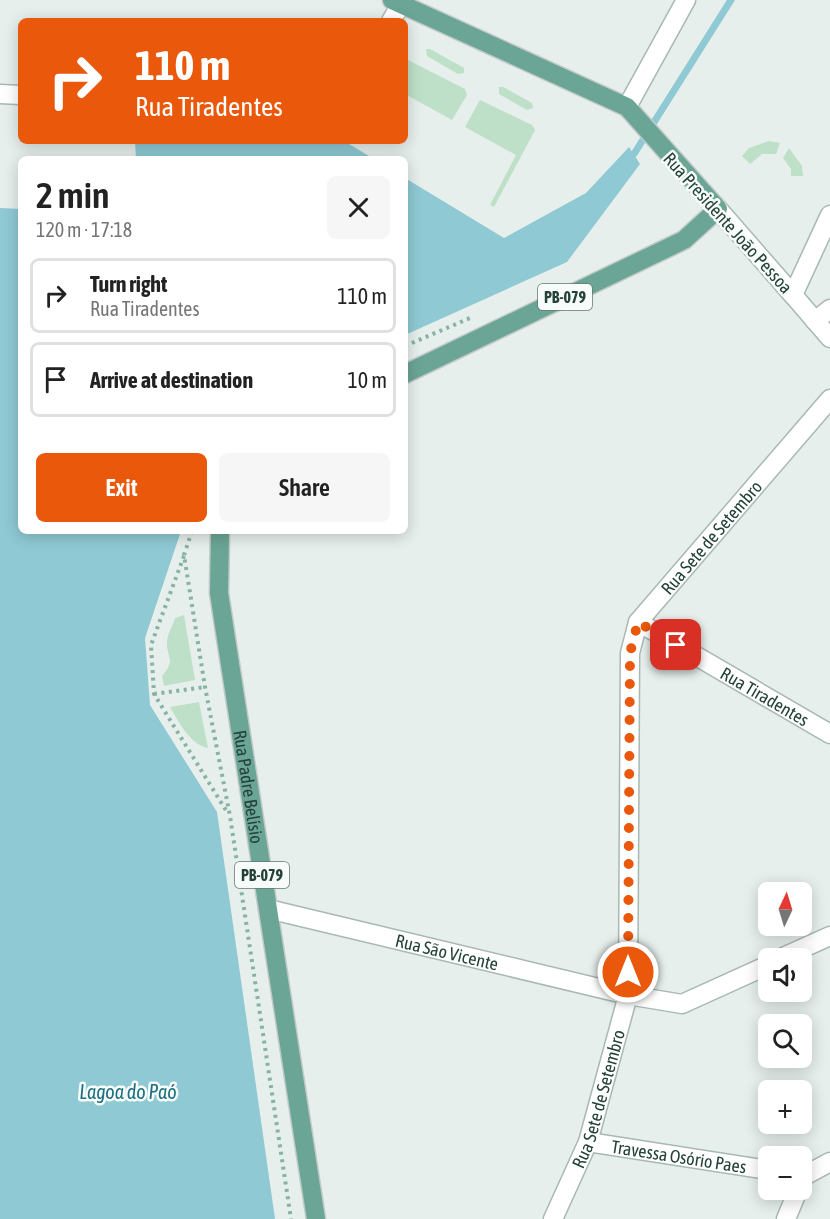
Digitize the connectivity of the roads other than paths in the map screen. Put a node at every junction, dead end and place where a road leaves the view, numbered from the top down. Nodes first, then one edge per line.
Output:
1 (686, 0) edge
2 (397, 2) edge
3 (393, 18) edge
4 (0, 94) edge
5 (18, 95) edge
6 (632, 114) junction
7 (718, 210) junction
8 (830, 215) edge
9 (793, 294) junction
10 (830, 309) edge
11 (815, 321) junction
12 (830, 338) edge
13 (408, 373) edge
14 (830, 399) edge
15 (220, 534) edge
16 (638, 622) junction
17 (830, 734) edge
18 (268, 909) junction
19 (830, 936) edge
20 (803, 948) edge
21 (758, 969) edge
22 (628, 995) junction
23 (588, 1142) junction
24 (830, 1161) edge
25 (758, 1168) edge
26 (812, 1173) edge
27 (794, 1200) edge
28 (316, 1219) edge
29 (553, 1219) edge
30 (786, 1219) edge

1 - 6 street
2 - 3 street
2 - 6 main road
4 - 5 street
6 - 7 main road, Rua Presidente João Pessoa
7 - 9 street, Rua Presidente João Pessoa
7 - 13 main road, PB-079
8 - 9 street
9 - 11 street, Rua Presidente João Pessoa
10 - 11 street
11 - 12 street, Rua Presidente João Pessoa
14 - 16 street, Rua Sete de Setembro
15 - 18 main road, Rua Padre Belísio / PB-079
16 - 17 street, Rua Tiradentes
16 - 22 street, Rua Sete de Setembro
18 - 22 street, Rua São Vicente
18 - 28 main road, Rua Padre Belísio / PB-079
19 - 20 street
21 - 22 street, Rua São Vicente
22 - 23 street, Rua Sete de Setembro
23 - 25 street, Travessa Osório Paes
23 - 29 street, Rua Sete de Setembro
24 - 26 street
27 - 30 street

